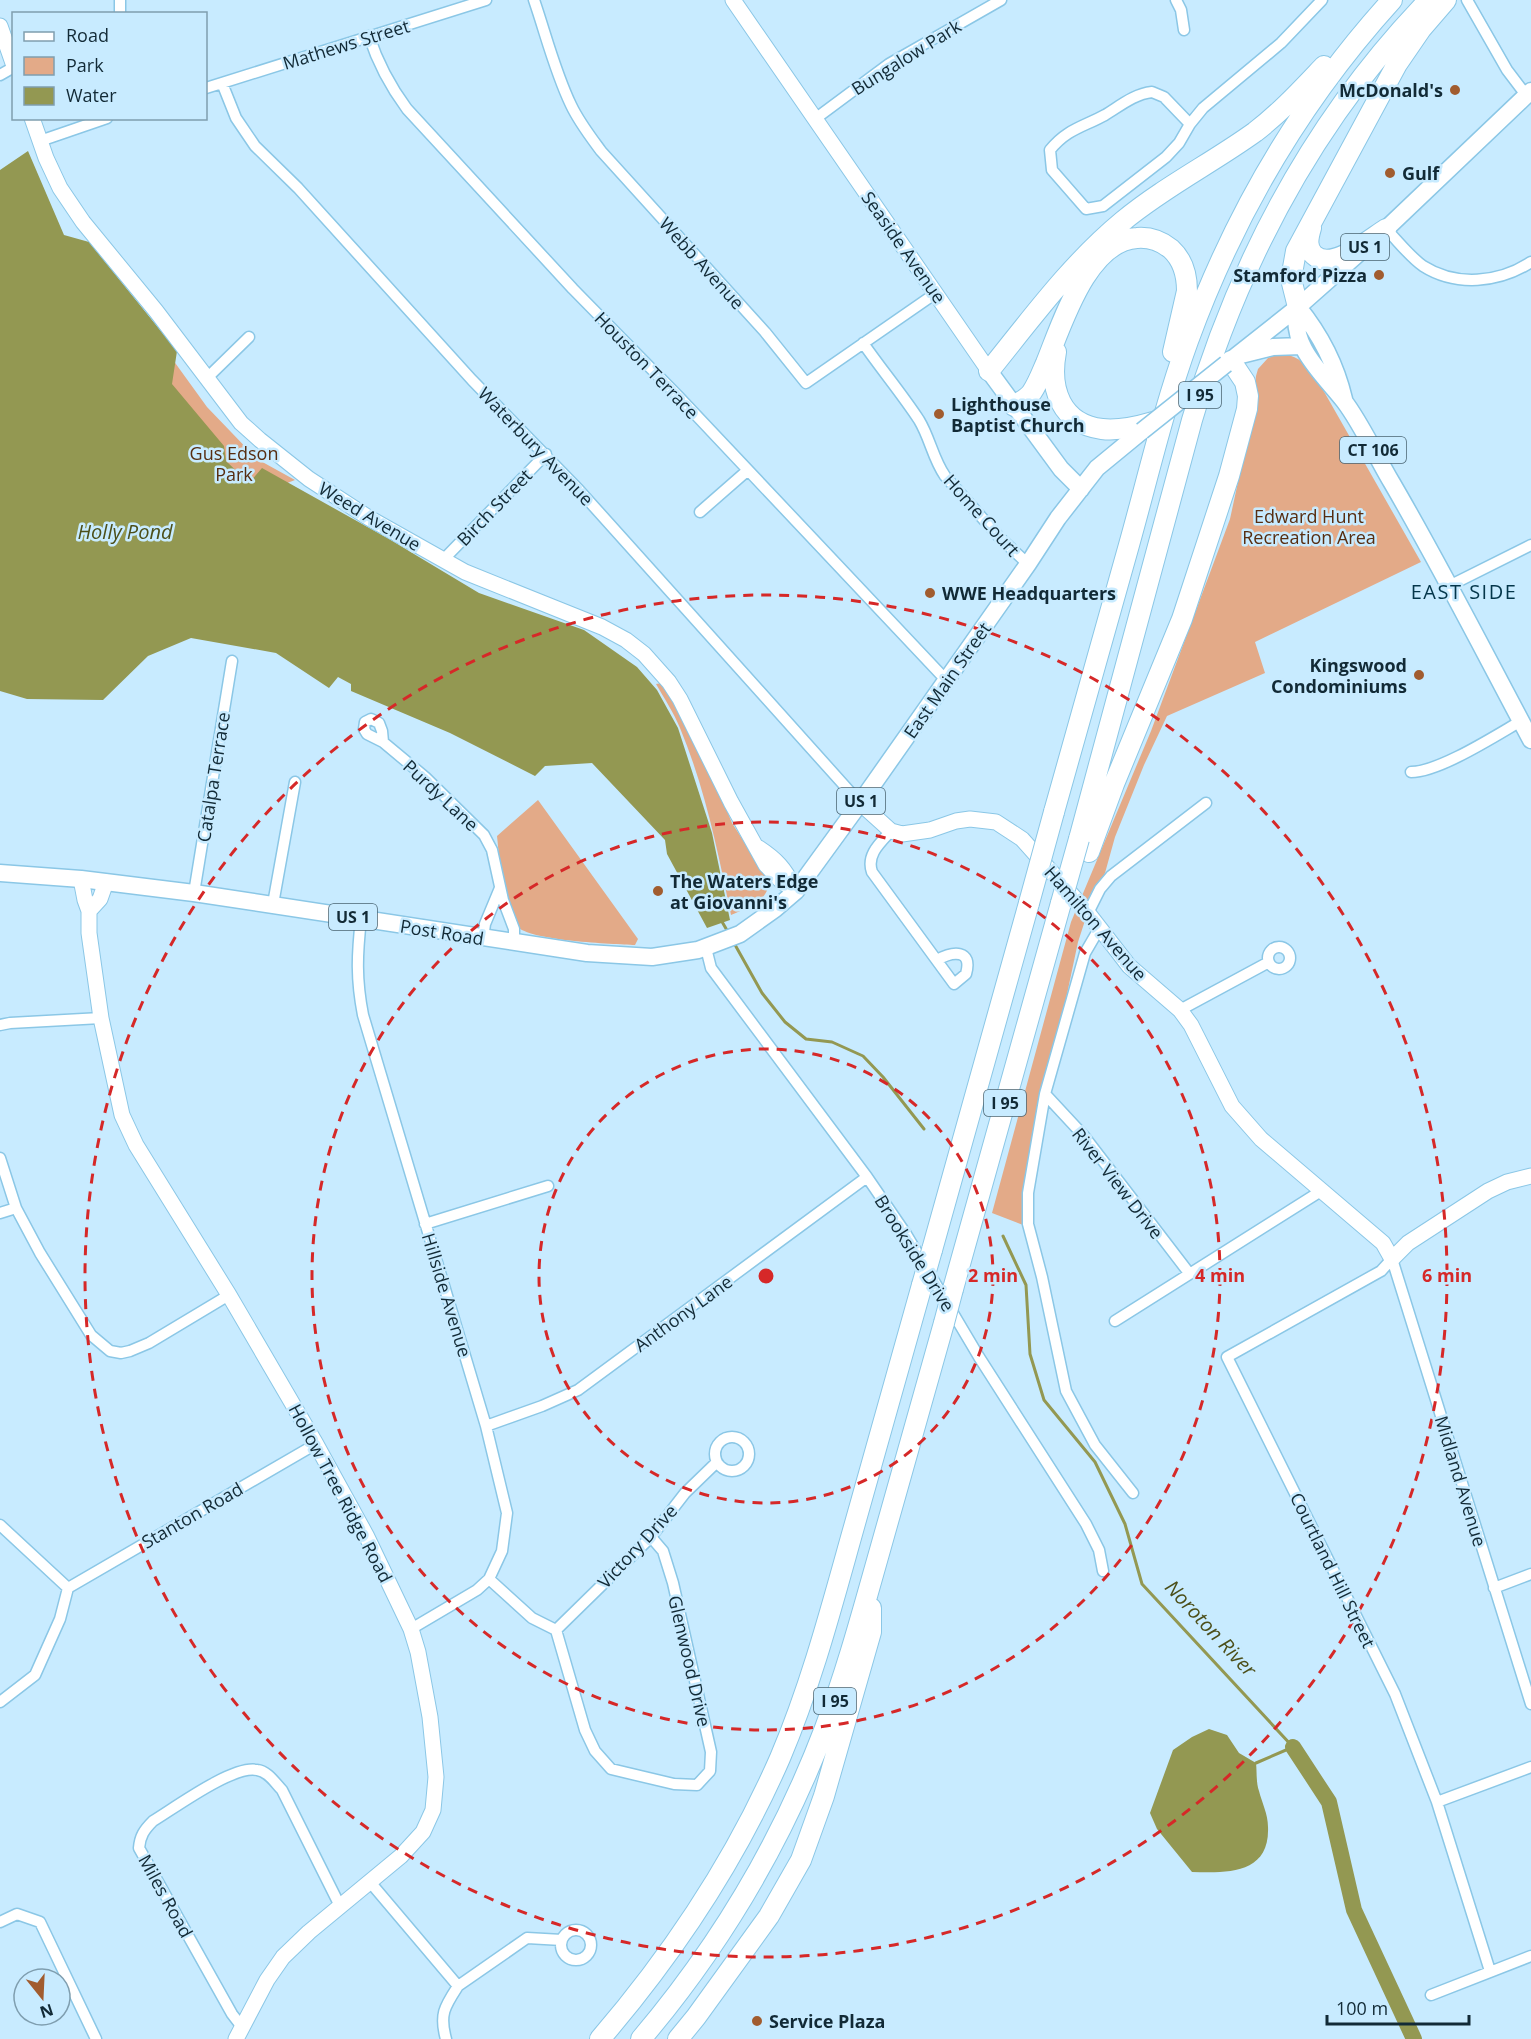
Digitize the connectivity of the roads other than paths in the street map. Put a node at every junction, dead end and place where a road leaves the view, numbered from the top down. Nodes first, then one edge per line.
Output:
1 (486, 0) edge
2 (534, 0) edge
3 (733, 0) edge
4 (1001, 0) edge
5 (1176, 0) edge
6 (1429, 0) edge
7 (1446, 0) edge
8 (1467, 0) edge
9 (1315, 2) edge
10 (1387, 6) edge
11 (0, 26) edge
12 (1184, 30) dead end
13 (369, 36) junction
14 (12, 60) edge
15 (222, 83) junction
16 (207, 88) edge
17 (1529, 93) edge
18 (815, 119) junction
19 (33, 120) edge
20 (101, 120) edge
21 (1190, 124) junction
22 (40, 141) junction
23 (1335, 178) junction
24 (1386, 229) junction
25 (1531, 262) edge
26 (936, 293) junction
27 (1298, 307) junction
28 (1066, 315) junction
29 (249, 337) dead end
30 (863, 344) junction
31 (1302, 346) junction
32 (1231, 361) junction
33 (989, 371) junction
34 (1331, 377) junction
35 (207, 378) junction
36 (1014, 406) junction
37 (1147, 426) junction
38 (546, 454) junction
39 (748, 470) junction
40 (1081, 489) junction
41 (700, 512) dead end
42 (1531, 545) edge
43 (1125, 559) junction
44 (443, 560) junction
45 (1028, 564) junction
46 (1449, 586) junction
47 (232, 661) dead end
48 (946, 680) junction
49 (1521, 721) junction
50 (1531, 740) edge
51 (383, 742) dead end
52 (1411, 772) dead end
53 (295, 782) dead end
54 (860, 803) junction
55 (1206, 803) dead end
56 (891, 831) junction
57 (1084, 846) junction
58 (0, 873) edge
59 (81, 879) junction
60 (106, 882) junction
61 (500, 888) junction
62 (796, 891) junction
63 (194, 893) junction
64 (273, 904) junction
65 (89, 910) junction
66 (1088, 913) junction
67 (361, 919) junction
68 (1099, 929) junction
69 (483, 938) junction
70 (514, 942) junction
71 (709, 947) junction
72 (937, 960) dead end
73 (1269, 962) dead end
74 (1180, 1010) junction
75 (101, 1018) junction
76 (0, 1025) edge
77 (1045, 1094) junction
78 (0, 1158) edge
79 (1531, 1176) edge
80 (867, 1177) junction
81 (548, 1186) dead end
82 (1321, 1191) junction
83 (16, 1208) junction
84 (0, 1213) edge
85 (425, 1224) junction
86 (1392, 1259) junction
87 (1189, 1273) junction
88 (229, 1294) junction
89 (1114, 1322) dead end
90 (486, 1426) junction
91 (316, 1444) junction
92 (717, 1462) dead end
93 (1133, 1493) dead end
94 (0, 1525) edge
95 (651, 1537) junction
96 (1103, 1571) dead end
97 (1531, 1574) edge
98 (489, 1579) junction
99 (871, 1583) junction
100 (68, 1588) junction
101 (1494, 1588) junction
102 (411, 1629) junction
103 (556, 1630) junction
104 (0, 1702) edge
105 (1531, 1704) edge
106 (1531, 1767) edge
107 (1437, 1802) junction
108 (370, 1882) junction
109 (340, 1906) junction
110 (0, 1922) edge
111 (562, 1940) dead end
112 (1531, 1956) edge
113 (1490, 1971) junction
114 (458, 1986) junction
115 (1431, 1995) dead end
116 (239, 2033) edge
117 (96, 2039) edge
118 (446, 2039) edge
119 (600, 2039) edge
120 (641, 2039) edge
121 (678, 2039) edge

1 - 13 street, Mathews Street
2 - 30 street, Webb Avenue
3 - 18 street, Seaside Avenue
4 - 18 street, Bungalow Park
5 - 12 street
6 - 57 highway, I 95
7 - 23 highway
8 - 17 street
9 - 21 street
10 - 33 highway
10 - 43 highway, I 95
11 - 14 street
13 - 15 street, Mathews Street
13 - 39 street, Houston Terrace
15 - 16 street, Mathews Street
15 - 38 street, Waterbury Avenue
17 - 24 main road, East Main Street / US 1
18 - 26 street, Seaside Avenue
19 - 22 street, Weed Avenue
20 - 22 street
21 - 21 street
22 - 35 street, Weed Avenue
23 - 24 highway
23 - 27 highway
24 - 25 street
24 - 27 main road, East Main Street / US 1
26 - 30 street, Webb Avenue
26 - 33 street, Seaside Avenue
27 - 31 main road, CT 106
27 - 32 main road, East Main Street / US 1
27 - 34 main road, CT 106
28 - 36 highway
28 - 37 highway
28 - 43 highway
29 - 35 street
30 - 45 street, Home Court
31 - 32 main road
31 - 34 main road, CT 106
32 - 37 main road, East Main Street / US 1, bridge
32 - 57 highway
33 - 36 main road, Seaside Avenue
34 - 46 main road, CT 106
35 - 44 street, Weed Avenue
36 - 40 main road, Seaside Avenue
37 - 40 main road, East Main Street / US 1
38 - 44 street, Birch Street
38 - 54 street, Waterbury Avenue
39 - 41 street
39 - 48 street, Houston Terrace
40 - 45 main road, East Main Street / US 1
42 - 46 street
43 - 119 highway, I 95, bridge
44 - 62 street, Weed Avenue
45 - 48 main road, East Main Street / US 1
46 - 49 main road, CT 106
47 - 63 street, Catalpa Terrace
48 - 54 main road, East Main Street / US 1
49 - 50 main road, CT 106
49 - 52 street
51 - 61 street, Purdy Lane
53 - 64 street
54 - 56 street
54 - 62 main road, East Main Street / US 1
55 - 66 street
56 - 66 street, Hamilton Avenue
56 - 72 street
57 - 99 highway, I 95, bridge
58 - 59 main road, Post Road / US 1
59 - 60 main road, Post Road / US 1
59 - 65 street, Hollow Tree Ridge Road
60 - 63 main road, Post Road / US 1
60 - 65 street
61 - 69 street
61 - 70 street, Purdy Lane
62 - 71 main road, East Main Street / US 1
63 - 64 main road, Post Road / US 1
64 - 67 main road, Post Road / US 1
65 - 75 street, Hollow Tree Ridge Road
66 - 68 street, Hamilton Avenue
67 - 69 main road, Post Road / US 1
67 - 85 street, Hillside Avenue
68 - 74 street, Hamilton Avenue
68 - 77 street
69 - 70 main road, Post Road / US 1
70 - 71 main road, Post Road / US 1
71 - 80 street, Brookside Drive
73 - 74 street
74 - 82 street, Hamilton Avenue
75 - 76 street
75 - 88 street, Hollow Tree Ridge Road
77 - 87 street, River View Drive
77 - 93 street
78 - 83 street
79 - 86 street
80 - 90 street, Anthony Lane
80 - 96 street, Brookside Drive
81 - 85 street
82 - 86 street, Hamilton Avenue
82 - 87 street
83 - 84 street
83 - 88 street
85 - 90 street, Hillside Avenue
86 - 101 street, Midland Avenue
86 - 107 street, Courtland Hill Street
87 - 89 street
88 - 91 street, Hollow Tree Ridge Road
90 - 98 street, Hillside Avenue
91 - 100 street, Stanton Road
91 - 102 street, Hollow Tree Ridge Road
92 - 95 street, Victory Drive
94 - 100 street
95 - 103 street, Victory Drive
95 - 103 street, Glenwood Drive
97 - 101 street
98 - 102 street, Hillside Avenue
98 - 103 street
99 - 120 highway, I 95
99 - 121 highway
100 - 104 street
101 - 105 street, Midland Avenue
102 - 108 street, Hollow Tree Ridge Road
106 - 107 street
107 - 113 street, Courtland Hill Street
108 - 109 street, Hollow Tree Ridge Road
108 - 114 street
109 - 116 street, Hollow Tree Ridge Road
109 - 116 street, Miles Road
110 - 117 street
111 - 114 street
112 - 113 street
113 - 115 street
114 - 118 street

